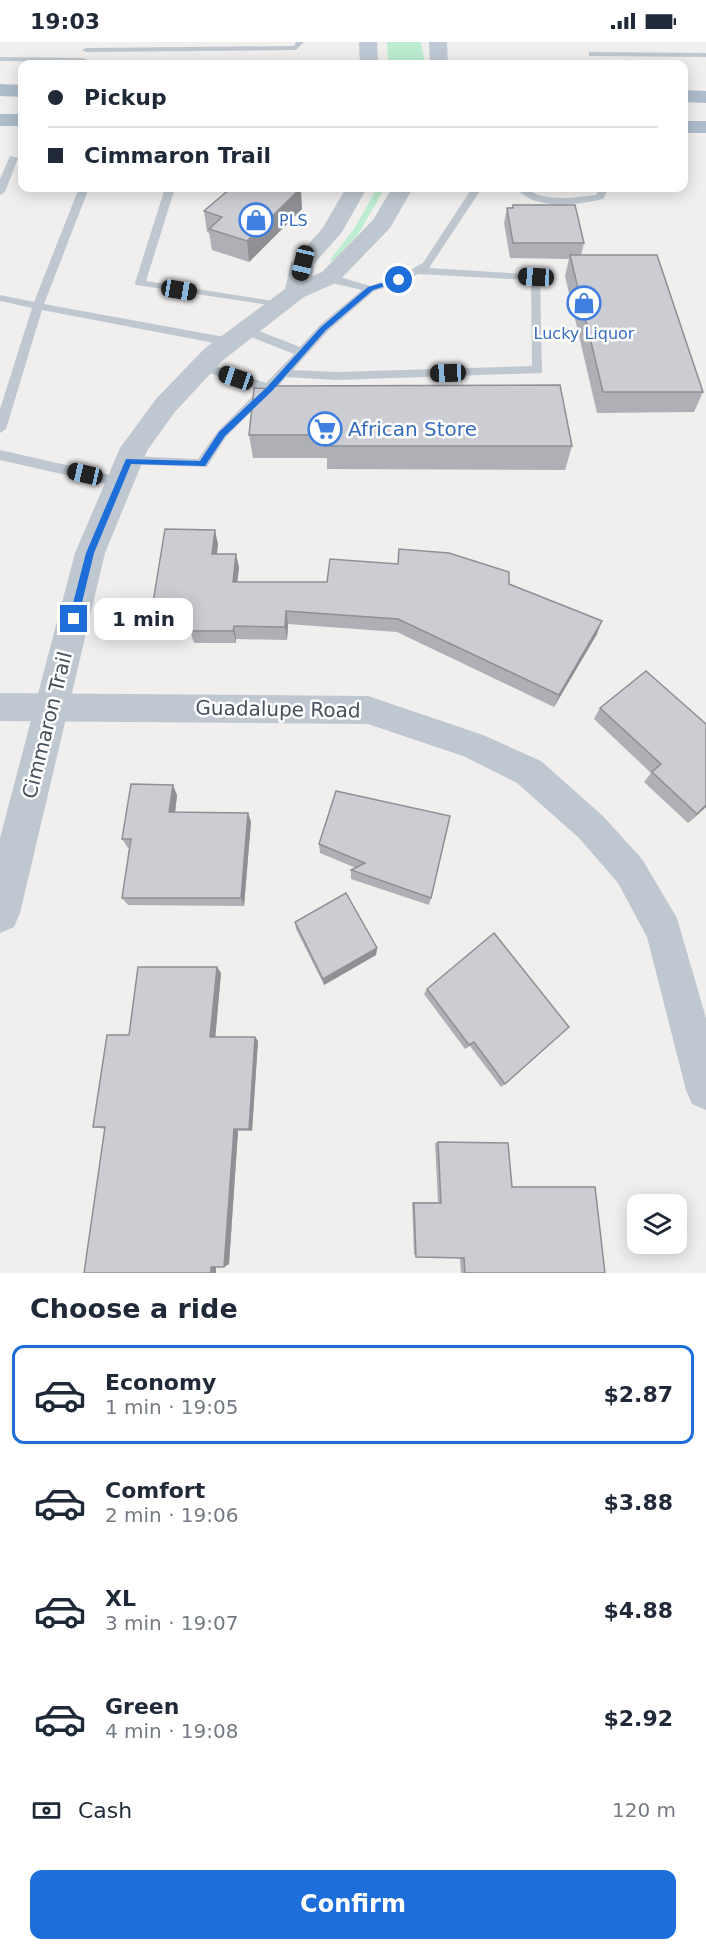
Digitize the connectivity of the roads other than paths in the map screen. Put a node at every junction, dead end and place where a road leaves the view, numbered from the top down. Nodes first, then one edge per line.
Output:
1 (300, 42) edge
2 (368, 42) edge
3 (438, 42) edge
4 (588, 42) edge
5 (88, 46) edge
6 (592, 54) junction
7 (706, 55) edge
8 (0, 59) edge
9 (27, 60) edge
10 (369, 60) edge
11 (439, 60) edge
12 (594, 60) edge
13 (0, 90) edge
14 (18, 91) edge
15 (688, 96) edge
16 (706, 97) edge
17 (0, 120) edge
18 (18, 120) edge
19 (688, 127) edge
20 (706, 127) edge
21 (0, 158) edge
22 (18, 158) edge
23 (0, 192) edge
24 (82, 192) edge
25 (169, 192) edge
26 (354, 192) edge
27 (400, 192) edge
28 (474, 192) edge
29 (523, 192) edge
30 (602, 192) edge
31 (416, 271) junction
32 (330, 277) junction
33 (370, 289) junction
34 (0, 298) edge
35 (288, 299) junction
36 (38, 306) junction
37 (238, 336) junction
38 (302, 352) junction
39 (202, 366) junction
40 (283, 374) junction
41 (270, 389) junction
42 (0, 429) edge
43 (0, 455) edge
44 (124, 472) junction
45 (0, 707) edge
46 (52, 707) junction
47 (0, 913) edge
48 (706, 1090) edge

1 - 5 lane
2 - 10 main road
3 - 11 main road
4 - 6 lane
6 - 7 lane
6 - 12 lane
8 - 9 lane
13 - 14 main road
15 - 16 main road
17 - 18 main road
19 - 20 main road
21 - 22 lane
22 - 23 lane
24 - 36 lane
25 - 35 lane
26 - 35 street
27 - 32 street, Cimmaron Trail
28 - 31 lane
29 - 30 lane
31 - 33 lane
31 - 40 lane
32 - 33 lane
32 - 35 street, Cimmaron Trail
33 - 38 lane
34 - 36 lane
35 - 37 street, Cimmaron Trail
36 - 37 lane
36 - 42 lane
37 - 38 lane
37 - 39 street, Cimmaron Trail
38 - 40 lane
39 - 41 lane
39 - 44 street, Cimmaron Trail
40 - 41 lane
41 - 44 lane
43 - 44 lane
44 - 46 street, Cimmaron Trail
45 - 46 street, Guadalupe Road
46 - 47 street, Cimmaron Trail
46 - 48 street, Guadalupe Road

